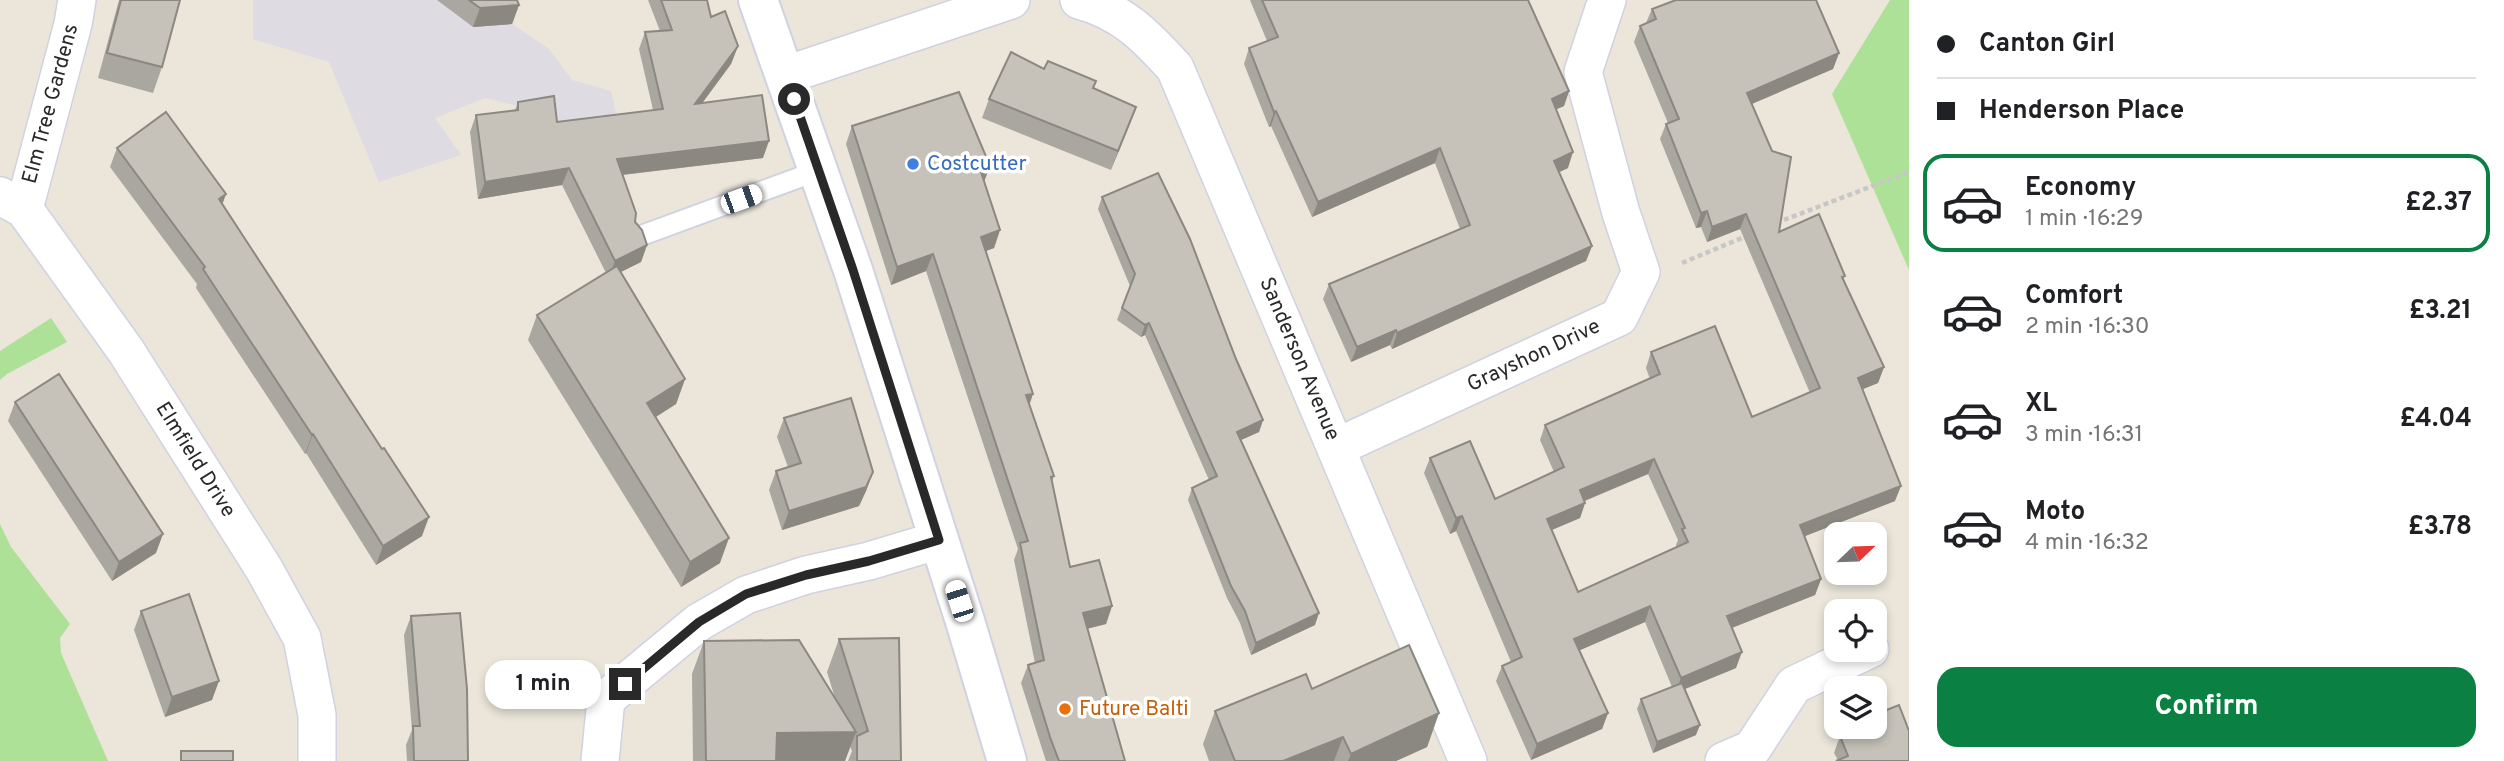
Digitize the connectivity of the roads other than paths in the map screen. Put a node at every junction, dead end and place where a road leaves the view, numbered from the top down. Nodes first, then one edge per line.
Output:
1 (77, 0) edge
2 (758, 0) edge
3 (1011, 0) edge
4 (1079, 0) edge
5 (1607, 0) edge
6 (1146, 15) edge
7 (786, 75) junction
8 (817, 171) junction
9 (12, 203) edge
10 (640, 236) edge
11 (1337, 447) junction
12 (939, 540) junction
13 (1842, 662) edge
14 (317, 761) edge
15 (600, 761) edge
16 (1007, 761) edge
17 (1468, 761) edge
18 (1724, 761) edge

1 - 9 street, Elm Tree Gardens
2 - 7 main road
3 - 7 street
4 - 6 street, Sanderson Avenue
5 - 11 street, Grayshon Drive
6 - 11 street, Sanderson Avenue
7 - 8 main road
8 - 10 lane
8 - 12 main road
9 - 14 street, Elmfield Drive
11 - 17 street, Sanderson Avenue
12 - 15 street
12 - 16 main road
13 - 18 street

